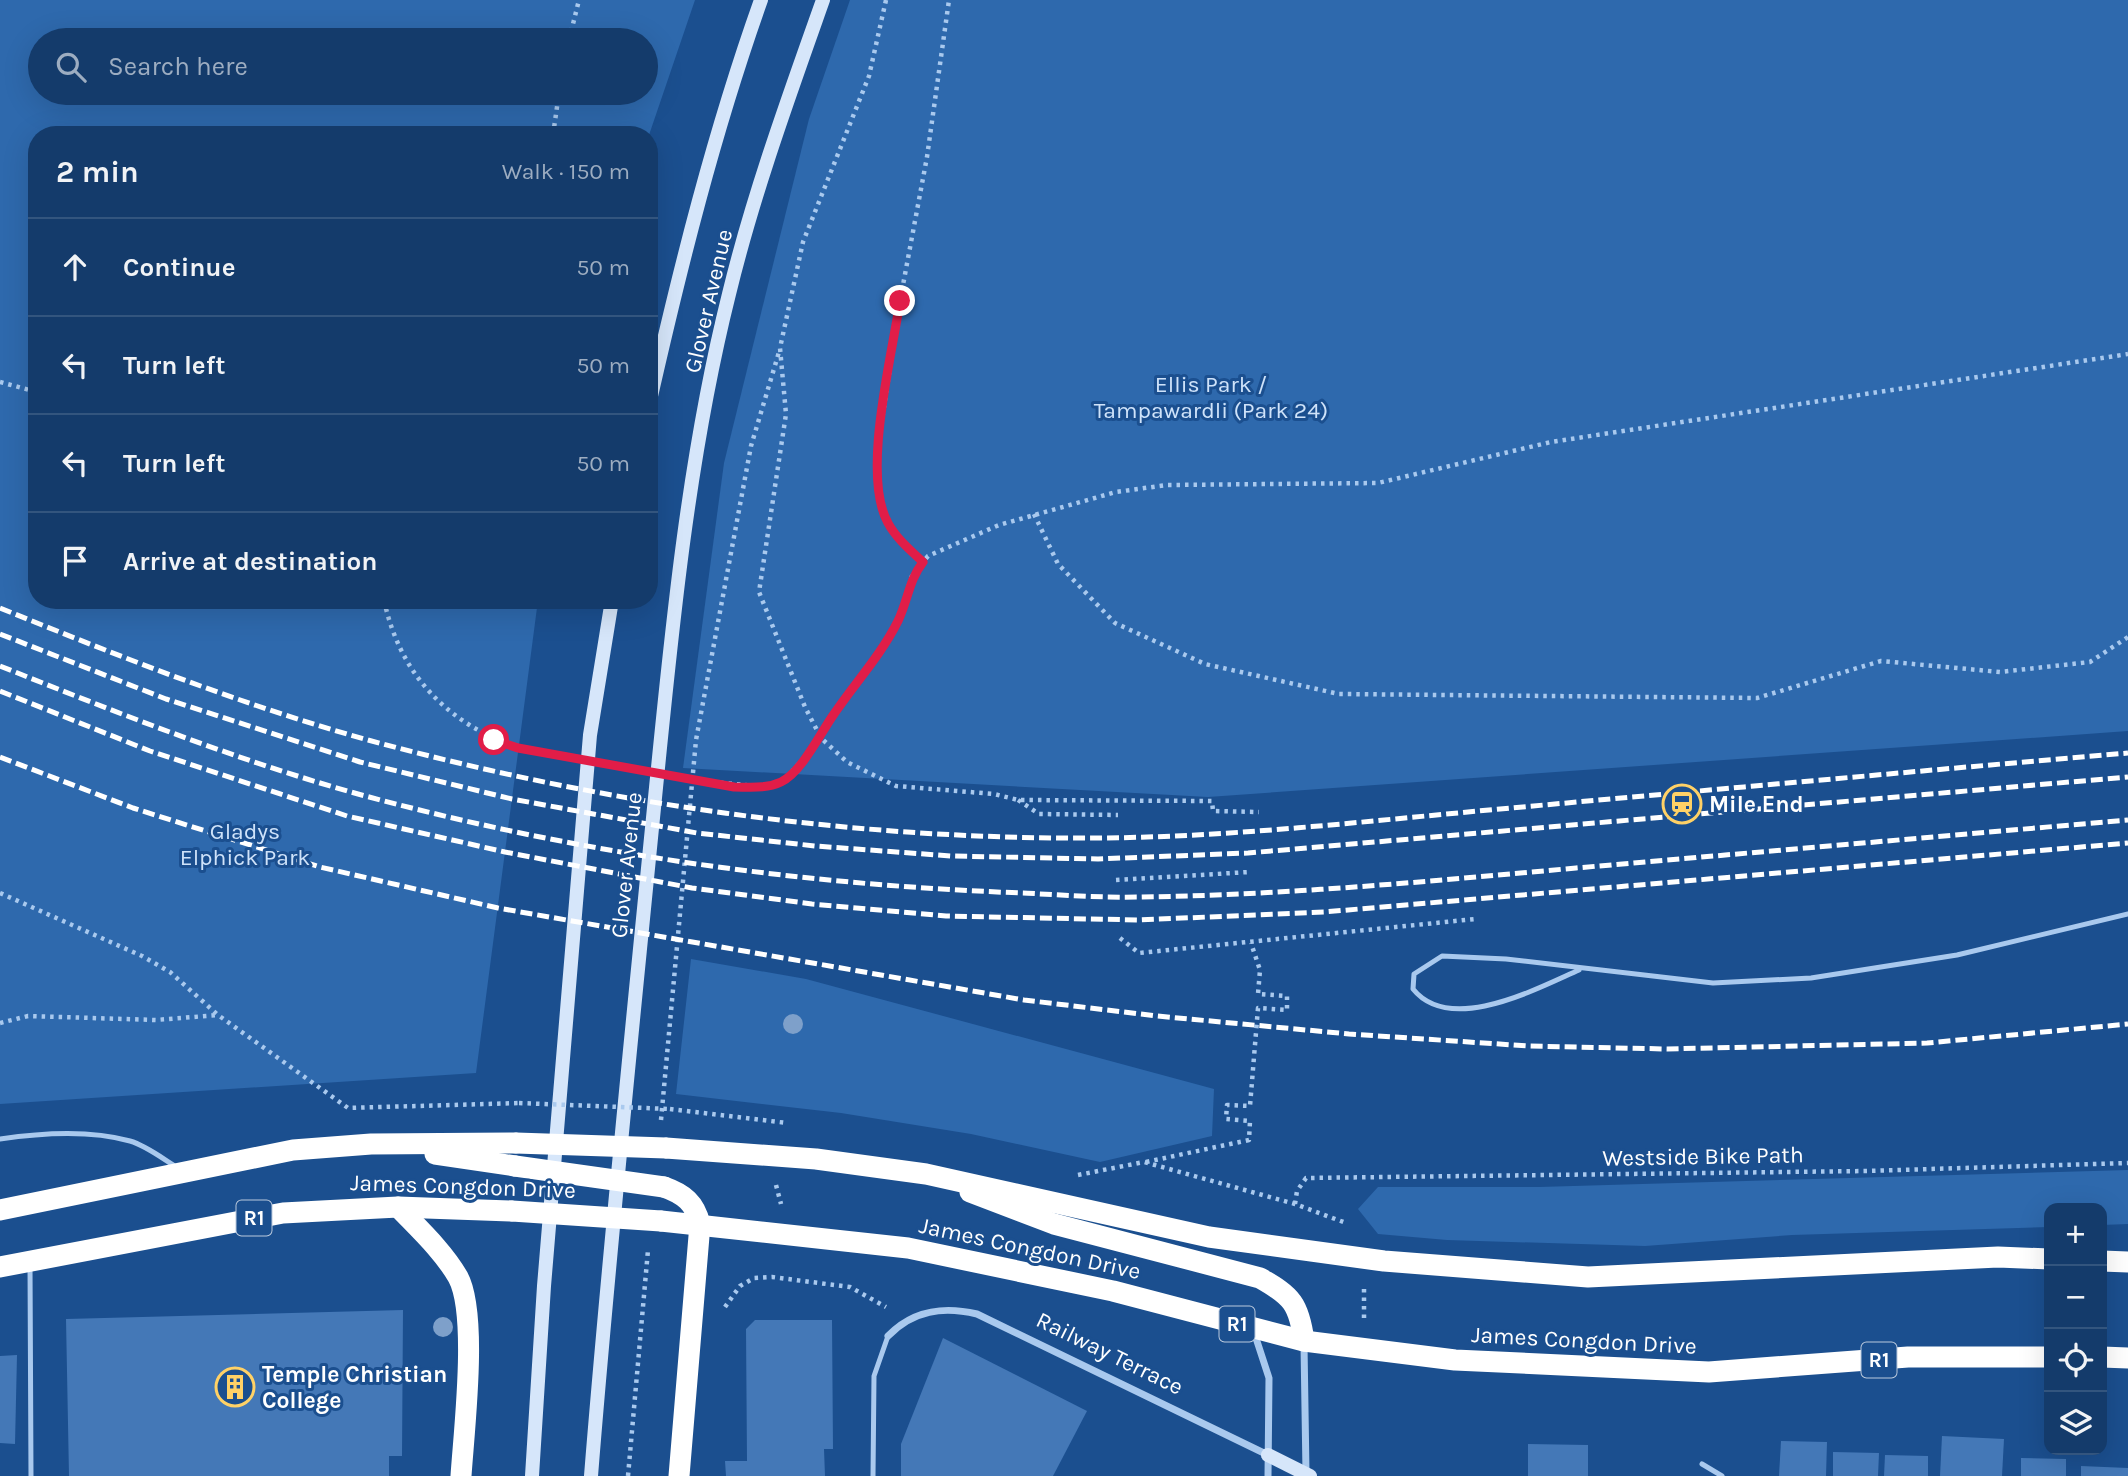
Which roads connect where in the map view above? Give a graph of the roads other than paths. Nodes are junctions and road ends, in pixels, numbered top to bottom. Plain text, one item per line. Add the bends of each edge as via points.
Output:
1 (761, 0) edge
2 (823, 0) edge
3 (658, 365) edge
4 (611, 609) edge
5 (2128, 914) edge
6 (1579, 970) junction
7 (0, 1139) edge
8 (371, 1144) junction
9 (184, 1171) junction
10 (926, 1174) junction
11 (398, 1207) junction
12 (0, 1210) edge
13 (700, 1224) junction
14 (2044, 1259) edge
15 (2107, 1261) edge
16 (30, 1262) junction
17 (2128, 1262) edge
18 (0, 1267) edge
19 (1252, 1328) junction
20 (888, 1336) joint
21 (1304, 1341) junction
22 (2107, 1356) edge
23 (2044, 1357) edge
24 (2128, 1358) edge
25 (1268, 1455) junction
26 (1702, 1464) dead end
27 (1307, 1475) edge
28 (31, 1476) edge
29 (461, 1476) edge
30 (532, 1476) edge
31 (591, 1476) edge
32 (679, 1476) edge
33 (873, 1476) edge
34 (1268, 1476) edge
35 (1722, 1476) edge

1 - 3 main road, Glover Avenue via 734,77
2 - 31 main road, Glover Avenue via 729,294 691,488 662,733
4 - 30 main road, Glover Avenue via 590,734
5 - 6 lane via 1957,956 1811,978 1713,984
6 - 6 lane via 1506,959 1441,956 1414,974 1413,989 1421,999 1444,1008 1481,1008
7 - 9 lane via 110,1137 133,1142
8 - 9 highway, James Congdon Drive via 293,1150
8 - 10 highway, James Congdon Drive, bridge via 663,1139
8 - 13 highway, bridge via 664,1187 691,1202
9 - 12 highway, James Congdon Drive
10 - 14 highway, James Congdon Drive via 1209,1237 1384,1261 1588,1277 1984,1257
10 - 21 highway via 1054,1224 1260,1278 1286,1292 1297,1307
11 - 13 highway, James Congdon Drive / R1, bridge
11 - 16 highway, James Congdon Drive / R1 via 283,1213
11 - 29 highway via 446,1259 464,1292 468,1329
13 - 19 highway, James Congdon Drive / R1 via 908,1248 1114,1292
13 - 32 highway
15 - 17 highway
16 - 18 highway, James Congdon Drive / R1
16 - 28 lane
19 - 21 highway, James Congdon Drive / R1
19 - 25 street via 1269,1378
20 - 25 street, Railway Terrace via 908,1319 942,1309 992,1320
20 - 33 lane via 874,1376
21 - 23 highway, James Congdon Drive / R1 via 1455,1360 1709,1372 1908,1357
21 - 27 street
22 - 24 highway
25 - 27 main road, Railway Terrace
25 - 34 street
26 - 35 lane

